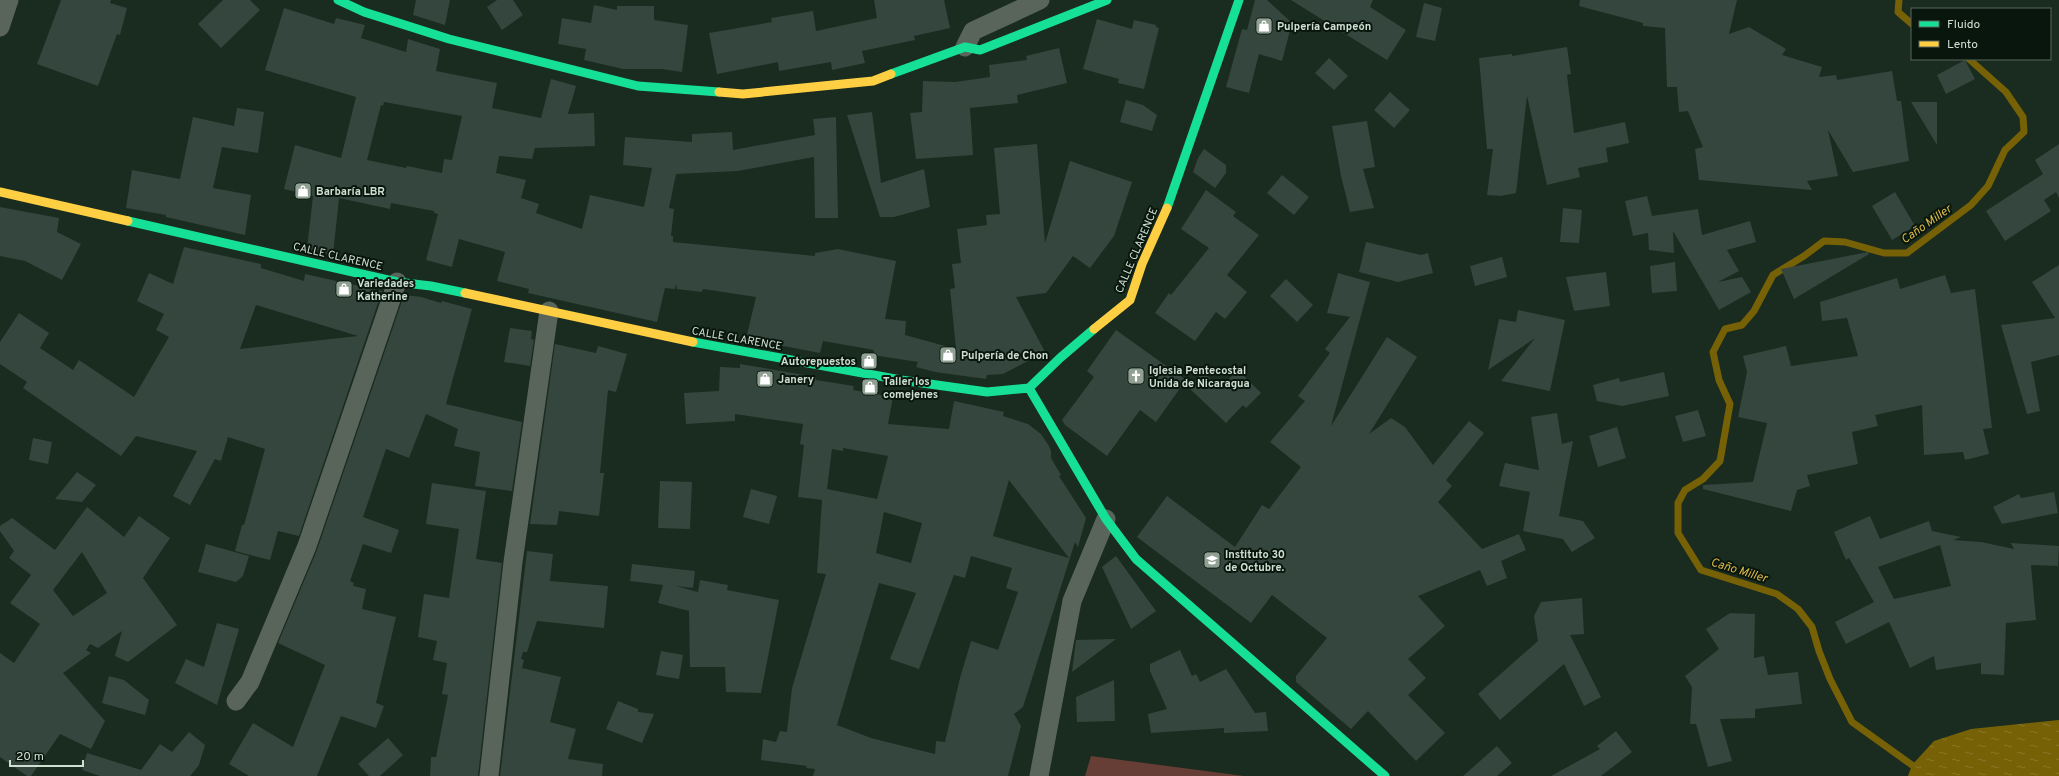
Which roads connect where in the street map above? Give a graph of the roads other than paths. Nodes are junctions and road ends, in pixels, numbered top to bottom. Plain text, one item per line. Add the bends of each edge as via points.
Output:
1 (9, 0) edge
2 (338, 0) edge
3 (1040, 0) edge
4 (1107, 0) edge
5 (1239, 0) edge
6 (0, 27) edge
7 (964, 47) junction
8 (0, 192) edge
9 (397, 282) junction
10 (549, 311) junction
11 (1029, 388) junction
12 (1106, 518) junction
13 (236, 701) dead end
14 (489, 776) edge
15 (1039, 776) edge
16 (1385, 776) edge

1 - 6 street
2 - 7 street via 364,12 449,39 644,87 743,94 873,81
3 - 7 street via 973,31
4 - 7 street via 980,50
5 - 11 street, CALLE CLARENCE via 1162,222 1142,264 1130,300 1060,358
8 - 9 street, CALLE CLARENCE
9 - 10 street, CALLE CLARENCE via 431,286
9 - 13 street via 307,546 250,682
10 - 11 street, CALLE CLARENCE via 674,339 914,382 987,392
10 - 14 street via 513,562
11 - 12 street
12 - 15 street via 1072,601
12 - 16 street via 1136,560

